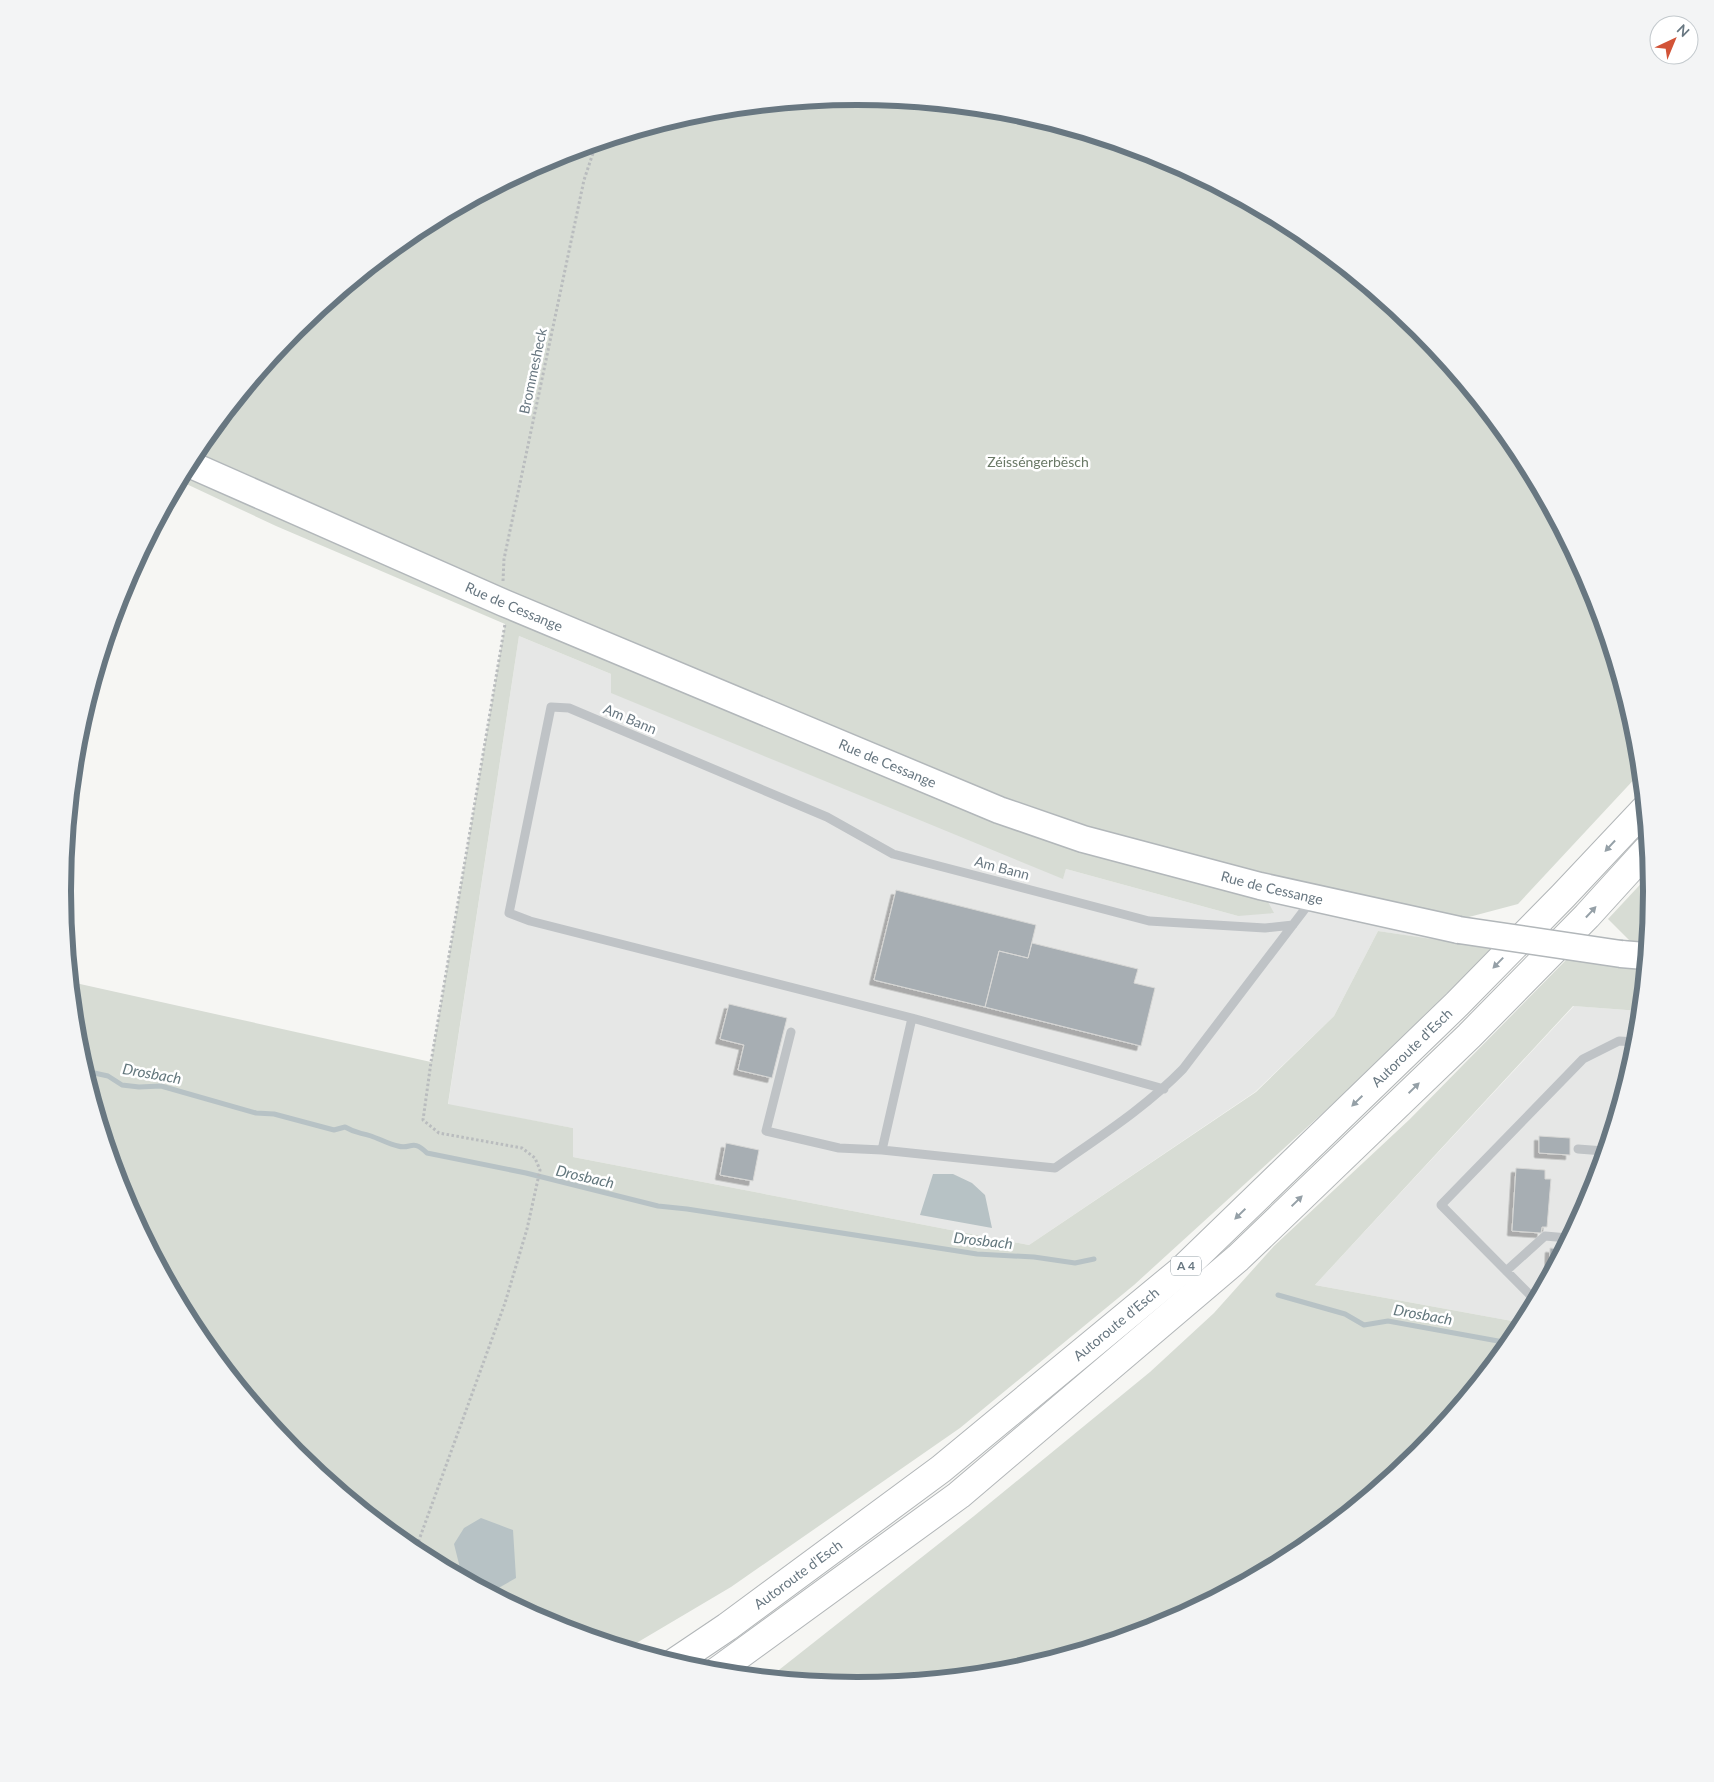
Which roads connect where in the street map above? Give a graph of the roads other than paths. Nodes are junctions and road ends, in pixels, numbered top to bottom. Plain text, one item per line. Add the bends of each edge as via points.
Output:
1 (196, 467) edge
2 (1639, 816) edge
3 (1642, 857) edge
4 (1313, 899) junction
5 (1293, 925) junction
6 (1633, 955) edge
7 (912, 1018) junction
8 (792, 1032) dead end
9 (1628, 1042) edge
10 (1164, 1089) junction
11 (1578, 1149) dead end
12 (882, 1150) junction
13 (1599, 1151) edge
14 (1563, 1238) edge
15 (1506, 1270) junction
16 (1204, 1288) junction
17 (1530, 1295) edge
18 (726, 1627) junction
19 (673, 1655) edge
20 (683, 1657) edge
21 (725, 1665) edge
22 (750, 1669) edge

1 - 4 main road, Rue de Cessange via 505,611 999,810 1083,840
2 -> 18 highway, Autoroute d'Esch / A 4 via 1457,1004 1183,1268 942,1469
16 -> 3 highway, Autoroute d'Esch / A 4 via 1469,1036
4 - 5 lane
4 - 6 main road, Rue de Cessange, bridge via 1459,930
5 - 7 lane, Am Bann via 1265,928 1149,921 893,854 827,817 569,708 551,707 509,913
5 - 10 lane via 1183,1069
7 - 10 lane, Am Bann
7 - 12 lane
8 - 12 lane via 766,1131 839,1148
9 - 15 lane via 1619,1041 1583,1059 1441,1205
10 - 12 lane via 1055,1168
11 - 13 lane
14 - 15 lane via 1545,1236
15 - 17 lane
16 - 21 highway, Autoroute d'Esch / A 4 via 960,1495
16 - 22 highway, A 4 via 1139,1365 964,1507
18 - 19 highway
18 - 20 highway, Autoroute d'Esch / A 4

